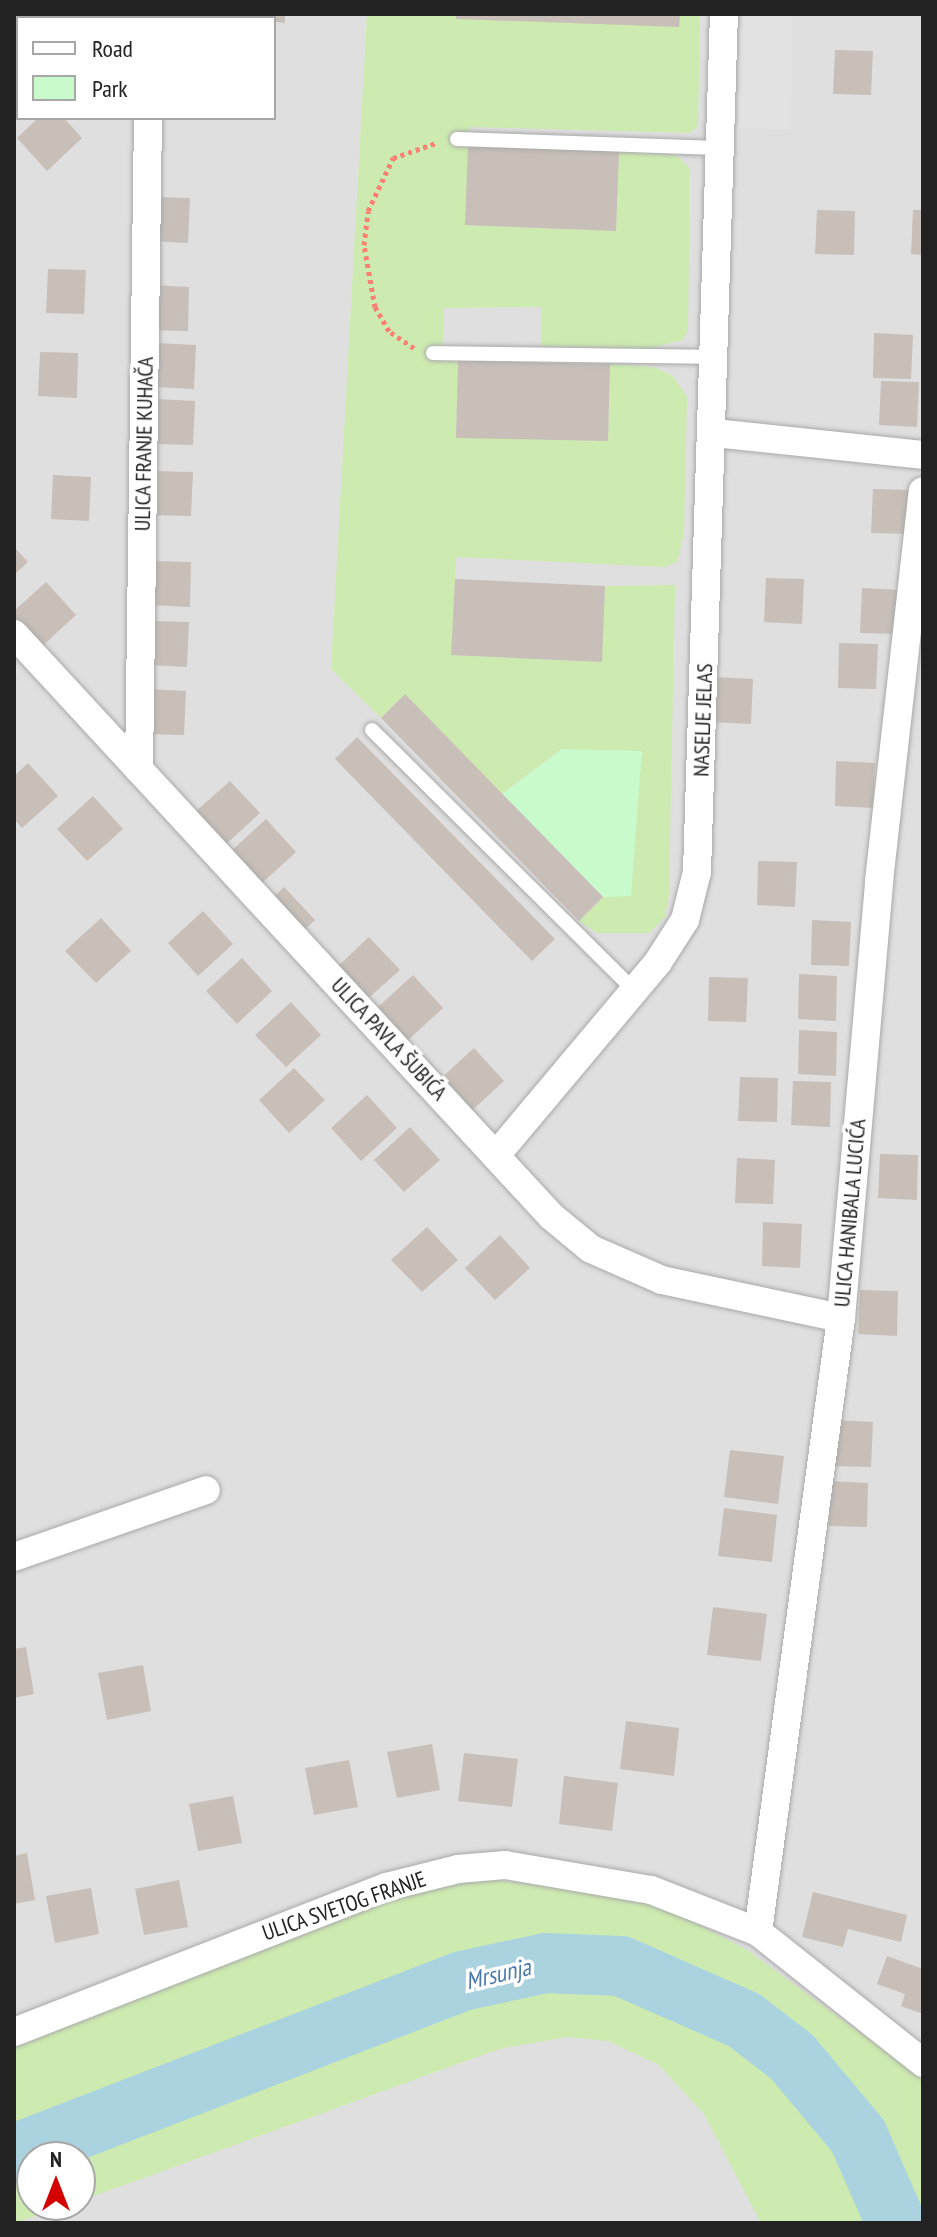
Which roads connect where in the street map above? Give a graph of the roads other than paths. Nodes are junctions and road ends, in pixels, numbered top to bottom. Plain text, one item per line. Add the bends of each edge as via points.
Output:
1 (724, 14) edge
2 (148, 120) edge
3 (457, 139) road end
4 (718, 148) junction
5 (433, 353) road end
6 (716, 357) junction
7 (714, 433) junction
8 (923, 455) edge
9 (923, 491) edge
10 (14, 634) edge
11 (372, 730) dead end
12 (139, 769) junction
13 (634, 990) junction
14 (497, 1154) junction
15 (841, 1318) junction
16 (206, 1490) dead end
17 (14, 1557) edge
18 (758, 1932) junction
19 (14, 2032) edge
20 (923, 2063) edge

1 - 4 street, NASELJE JELAS
2 - 12 street, ULICA FRANJE KUHAČA
3 - 4 lane
4 - 6 street, NASELJE JELAS
5 - 6 lane
6 - 7 street, NASELJE JELAS
7 - 8 street
7 - 13 street, NASELJE JELAS via 697,872 685,920
9 - 15 street, ULICA HANIBALA LUCIĆA via 879,881
10 - 12 street, ULICA PAVLA ŠUBIĆA
11 - 13 lane
12 - 14 street, ULICA PAVLA ŠUBIĆA
13 - 14 street, NASELJE JELAS
14 - 15 street, ULICA PAVLA ŠUBIĆA via 551,1216 591,1249 662,1280
15 - 18 street, ULICA HANIBALA LUCIĆA
16 - 17 street
18 - 19 street, ULICA SVETOG FRANJE via 651,1890 556,1870 505,1865 458,1869 373,1892
18 - 20 street, ULICA SVETOG FRANJE

